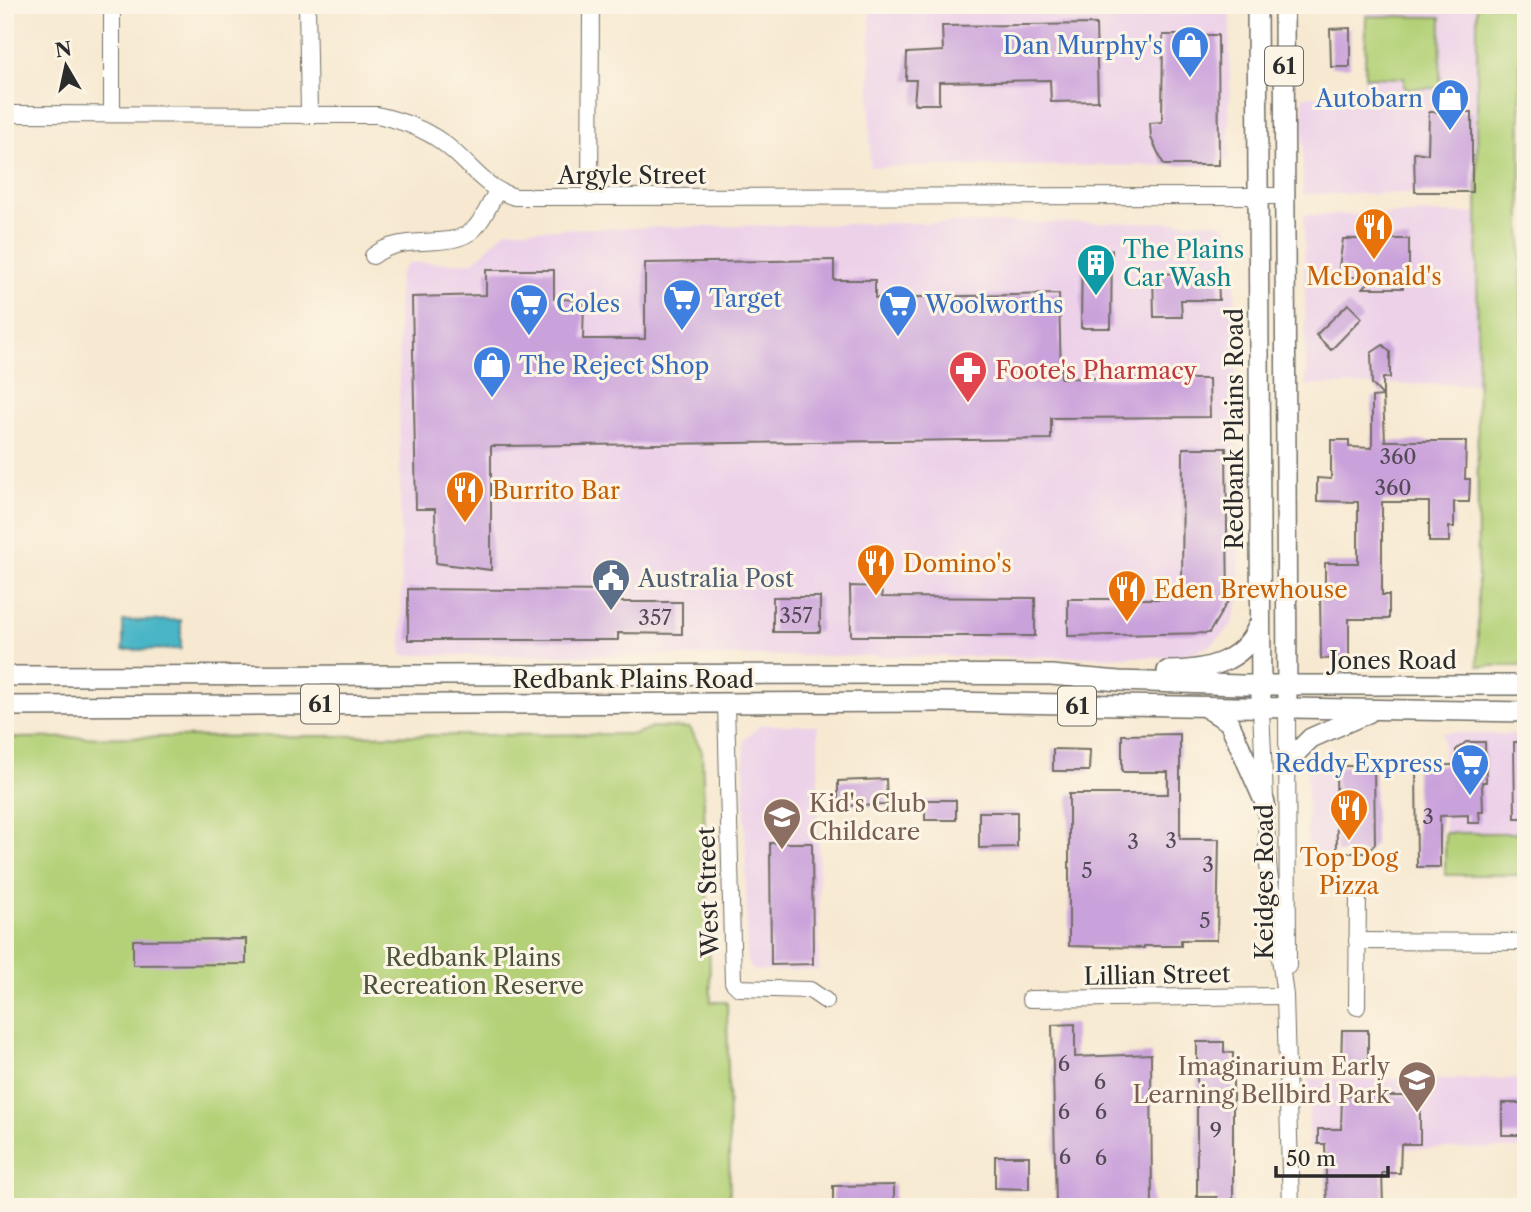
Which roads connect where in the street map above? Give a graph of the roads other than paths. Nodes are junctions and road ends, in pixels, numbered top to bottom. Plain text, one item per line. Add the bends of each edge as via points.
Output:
1 (112, 5) edge
2 (307, 5) edge
3 (591, 5) edge
4 (1257, 5) edge
5 (1284, 5) edge
6 (112, 113) junction
7 (309, 113) junction
8 (5, 114) edge
9 (497, 191) junction
10 (1256, 196) junction
11 (1284, 196) junction
12 (590, 198) junction
13 (373, 256) dead end
14 (1287, 327) junction
15 (1259, 440) junction
16 (1260, 622) junction
17 (5, 676) edge
18 (1079, 679) junction
19 (1261, 685) junction
20 (1286, 685) junction
21 (1526, 685) edge
22 (726, 703) junction
23 (5, 706) edge
24 (1208, 709) junction
25 (1261, 709) junction
26 (1287, 709) junction
27 (1376, 709) junction
28 (1526, 712) edge
29 (1288, 761) junction
30 (1265, 803) junction
31 (1358, 890) dead end
32 (1357, 941) junction
33 (1526, 942) edge
34 (1285, 996) junction
35 (1030, 999) dead end
36 (826, 1001) dead end
37 (1357, 1007) dead end
38 (1291, 1207) edge

1 - 6 street
2 - 7 street
3 - 12 street
4 - 10 main road, Redbank Plains Road / 61
5 - 11 main road, 61
6 - 7 street, Argyle Street
6 - 8 street, Argyle Street
7 - 9 street, Argyle Street via 377,115 419,129 442,141
9 - 12 street, Argyle Street via 515,197
9 - 13 street via 473,229 457,239 409,241
10 - 11 street, Argyle Street
10 - 12 street, Argyle Street
10 - 15 main road, Redbank Plains Road / 61
11 - 14 main road, 61
14 - 15 main road via 1275,344 1275,422
14 - 20 main road, 61
15 - 16 main road, Redbank Plains Road / 61
16 - 18 main road, 61 via 1250,645 1219,663 1190,671 1119,670
16 - 19 main road, Redbank Plains Road / 61
17 - 18 main road, Redbank Plains Road / 61 via 919,674
18 - 19 main road, Redbank Plains Road / 61
19 - 20 main road, Jones Road
19 - 25 main road, Redbank Plains Road / 61
20 - 21 main road, Jones Road
20 - 26 main road, Keidges Road / 61
22 - 23 main road, Redbank Plains Road / 61
22 - 24 main road, Redbank Plains Road / 61 via 945,702
22 - 36 street, West Street via 733,982 739,988 810,990
24 - 25 main road, Redbank Plains Road / 61
24 - 30 main road via 1229,722
25 - 26 main road, Redbank Plains Road / 61
25 - 30 street, Keidges Road
26 - 27 main road, Jones Road
26 - 29 street, Keidges Road
27 - 28 main road, Jones Road
27 - 29 main road via 1311,738
29 - 34 street, Keidges Road
30 - 34 street, Keidges Road
31 - 32 street
32 - 33 street
32 - 37 street
34 - 35 street, Lillian Street
34 - 38 street, Keidges Road

